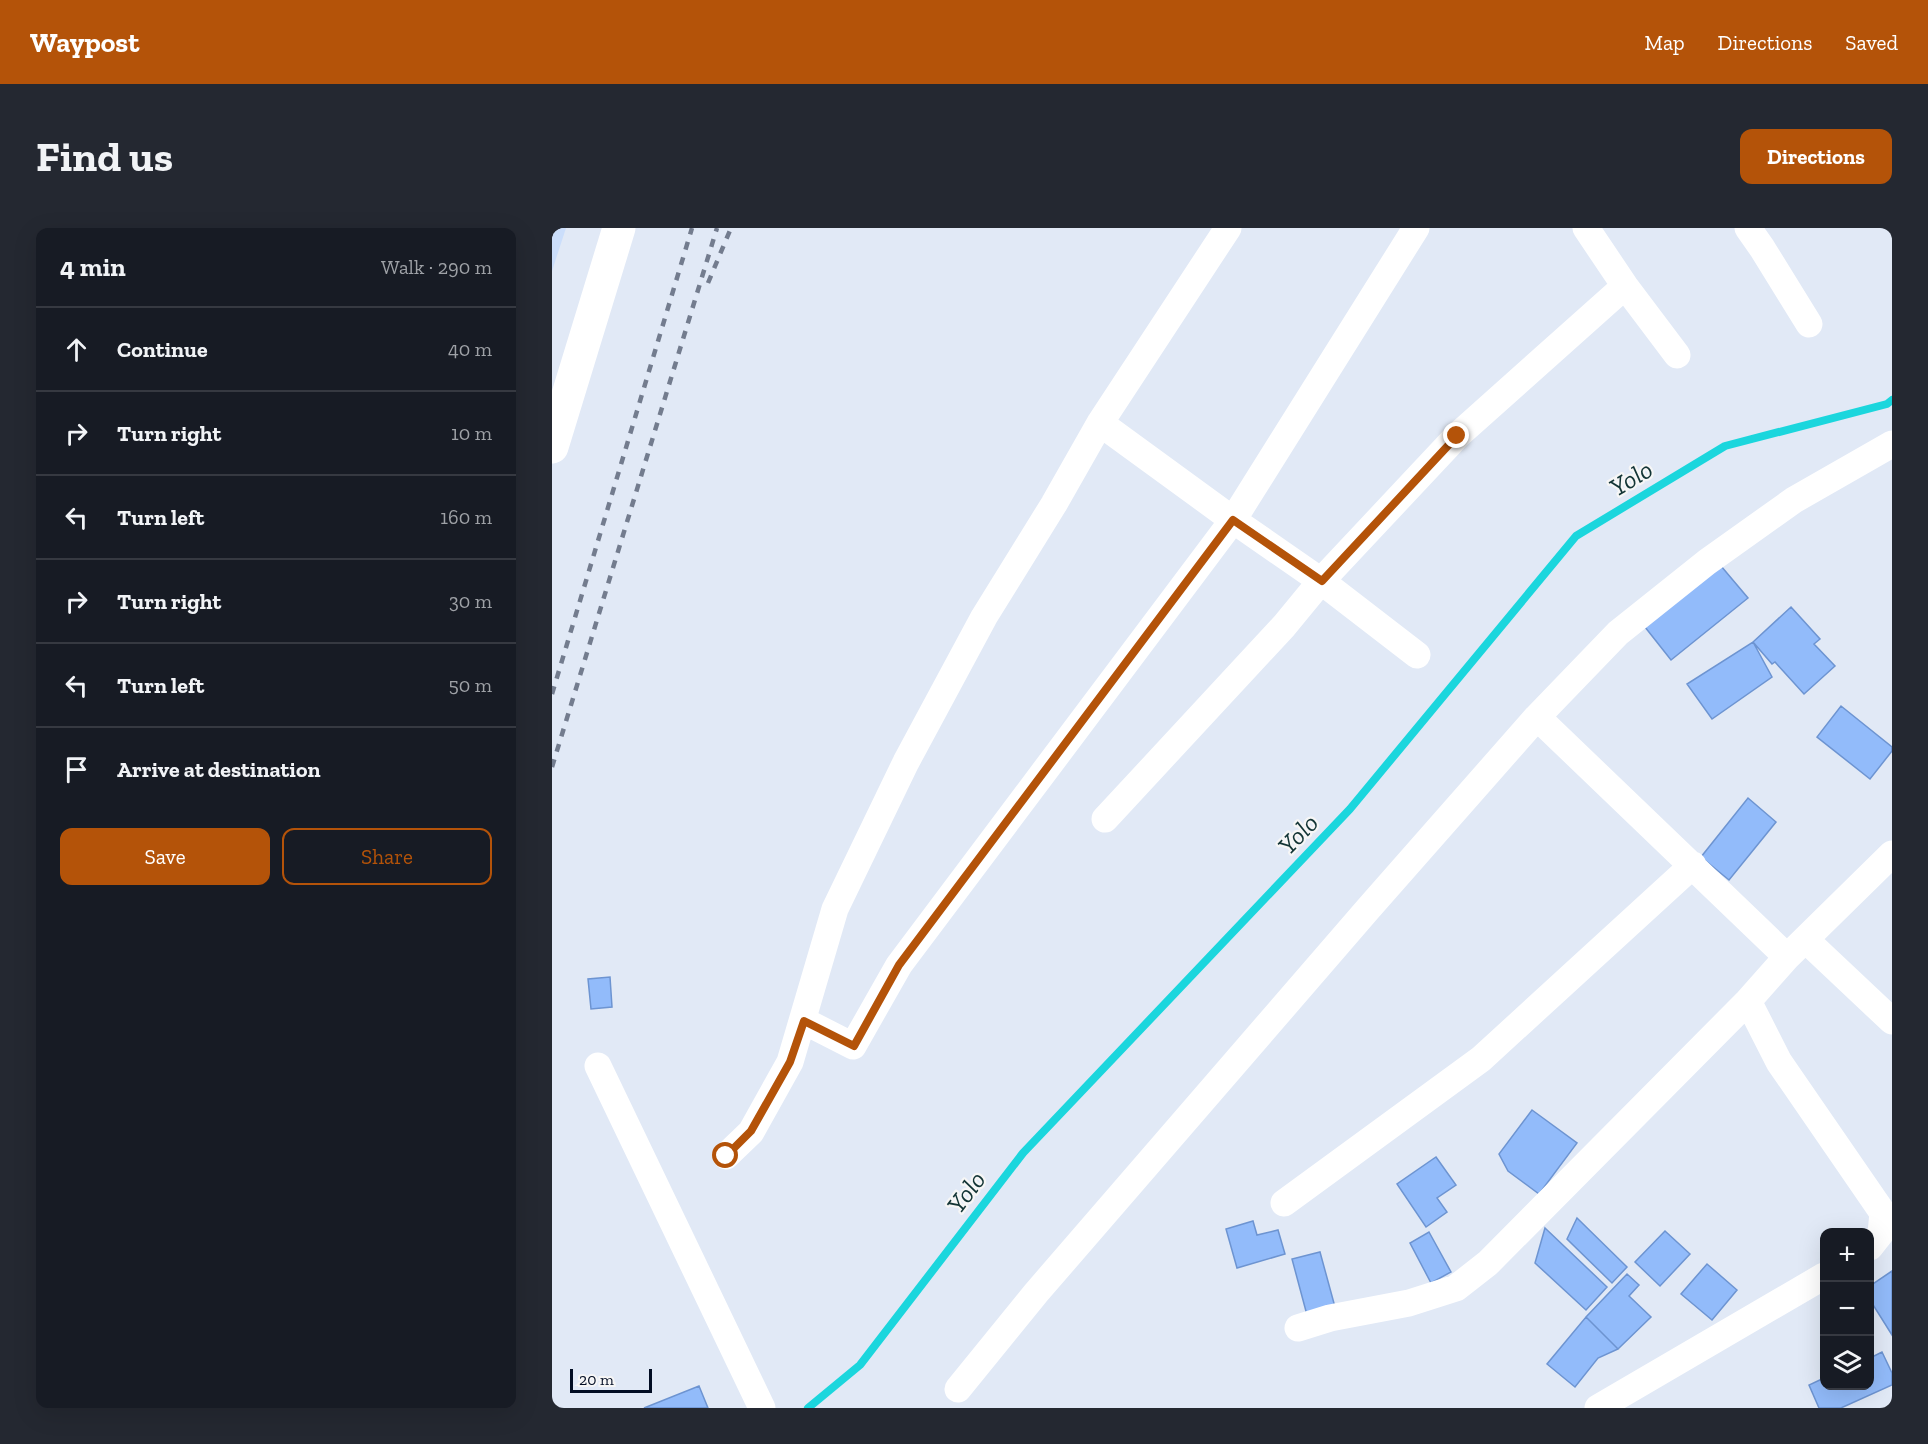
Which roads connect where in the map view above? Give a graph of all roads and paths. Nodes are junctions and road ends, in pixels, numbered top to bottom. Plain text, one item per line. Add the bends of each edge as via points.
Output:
1 (619, 228) edge
2 (1228, 228) edge
3 (1416, 228) edge
4 (1586, 228) edge
5 (1748, 228) edge
6 (1625, 286) junction
7 (1809, 324) dead end
8 (1677, 356) dead end
9 (1100, 423) junction
10 (1892, 444) edge
11 (552, 447) edge
12 (1233, 520) junction
13 (1322, 581) junction
14 (1417, 655) dead end
15 (1537, 717) junction
16 (1105, 819) dead end
17 (1892, 854) edge
18 (1693, 865) junction
19 (1796, 949) junction
20 (1748, 1001) junction
21 (804, 1021) junction
22 (1892, 1021) edge
23 (598, 1066) dead end
24 (726, 1156) dead end
25 (1284, 1203) dead end
26 (1881, 1239) edge
27 (1820, 1278) edge
28 (1298, 1328) dead end
29 (958, 1389) dead end
30 (762, 1408) edge
31 (1598, 1408) edge

1 - 11 main road
2 - 9 street
3 - 12 street
4 - 6 street
5 - 7 street
6 - 8 street
6 - 13 street via 1457,436
9 - 12 street
9 - 21 street via 984,617 906,762 835,909
10 - 15 street via 1794,500 1707,562 1618,633
12 - 13 street
12 - 21 street via 899,965 854,1046
13 - 14 street
13 - 16 street
15 - 18 street
15 - 29 street via 1036,1293
17 - 19 street
18 - 19 street
18 - 25 street via 1481,1059
19 - 20 street
19 - 22 street
20 - 26 street via 1779,1062 1883,1213
20 - 28 street via 1488,1263 1456,1288 1409,1303
21 - 24 street via 790,1062 751,1131
23 - 30 street
27 - 31 street

